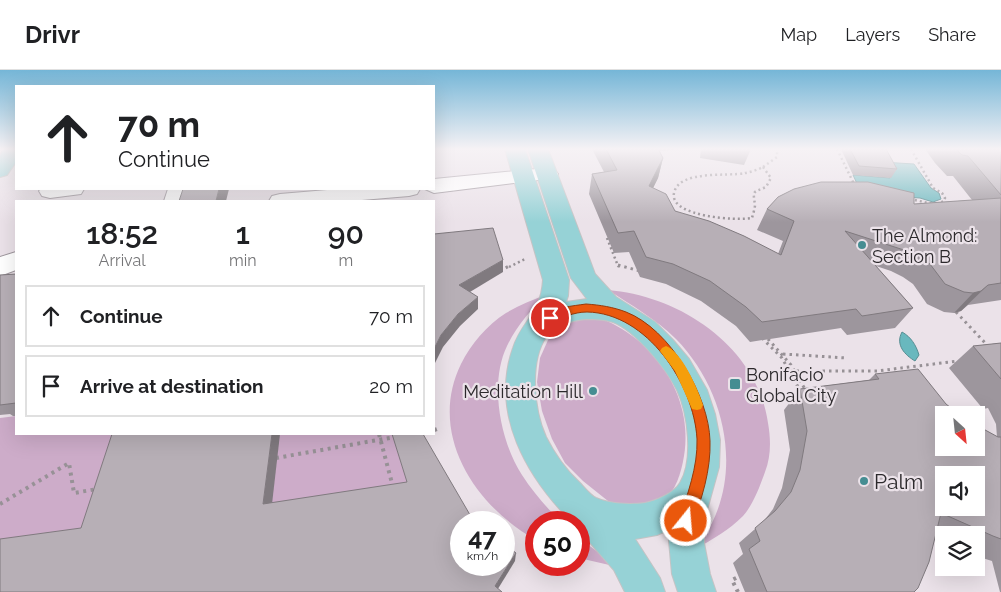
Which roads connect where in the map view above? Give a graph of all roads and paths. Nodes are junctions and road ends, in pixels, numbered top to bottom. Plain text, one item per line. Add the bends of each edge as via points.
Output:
1 (709, 173) edge
2 (722, 173) edge
3 (746, 173) edge
4 (768, 173) edge
5 (848, 173) edge
6 (925, 173) edge
7 (535, 175) junction
8 (435, 186) edge
9 (855, 188) edge
10 (68, 190) edge
11 (398, 190) edge
12 (49, 194) edge
13 (902, 199) edge
14 (291, 200) edge
15 (607, 238) dead end
16 (15, 260) edge
17 (526, 261) dead end
18 (0, 267) edge
19 (646, 273) edge
20 (491, 275) edge
21 (956, 312) edge
22 (624, 316) junction
23 (536, 329) junction
24 (756, 332) edge
25 (768, 339) edge
26 (994, 353) edge
27 (785, 355) junction
28 (848, 358) dead end
29 (963, 360) dead end
30 (790, 371) junction
31 (808, 396) edge
32 (805, 402) edge
33 (379, 435) edge
34 (403, 435) edge
35 (379, 440) junction
36 (273, 458) edge
37 (101, 488) edge
38 (694, 494) junction
39 (396, 495) edge
40 (0, 504) edge
41 (584, 511) edge
42 (590, 514) edge
43 (590, 517) edge
44 (746, 571) dead end
45 (646, 592) edge
46 (696, 592) edge
47 (738, 592) edge

1 - 4 path via 698,175 678,187 674,194 676,201 690,212 736,221 752,218 752,194 769,185 771,178
2 - 3 path
5 - 9 path
6 - 13 path via 933,188 945,198 934,204
7 - 8 lane
7 - 22 main road via 584,278 607,304
7 - 23 main road via 556,280 555,296
10 - 12 lane
11 - 14 lane
15 - 19 path via 618,266
16 - 18 lane
17 - 20 path
21 - 26 path, bridge
22 - 23 main road via 596,309 567,311
22 - 38 main road via 663,348 692,390 704,440 702,467
23 - 41 main road via 522,368 523,414 531,440 544,464
24 - 30 path via 782,358
25 - 27 path, bridge
27 - 28 path
27 - 31 path, bridge
29 - 30 path via 877,371
30 - 32 path
33 - 35 path
34 - 35 path
35 - 36 path
35 - 39 path
37 - 40 path via 74,493 69,463
38 - 42 main road via 678,509 658,518 634,522 609,520
38 - 46 main road via 686,521 686,542
43 - 45 main road via 627,557
44 - 47 path via 732,580

